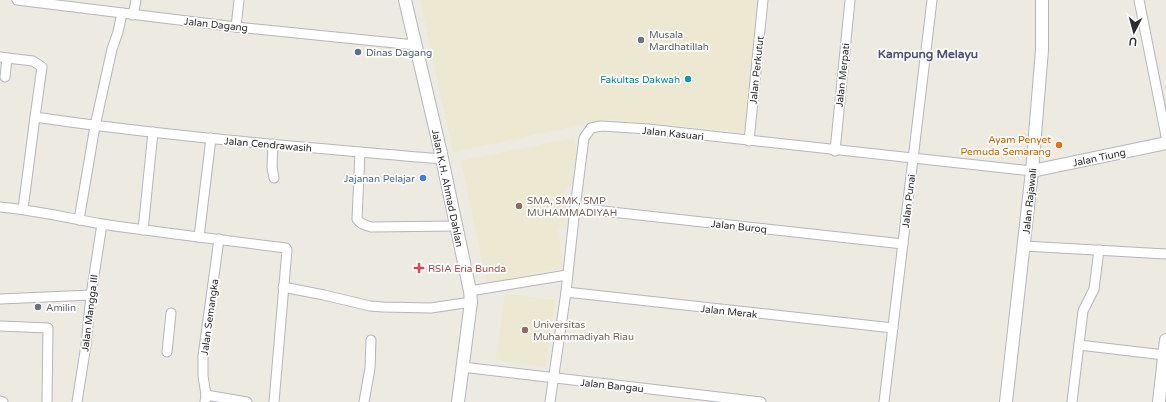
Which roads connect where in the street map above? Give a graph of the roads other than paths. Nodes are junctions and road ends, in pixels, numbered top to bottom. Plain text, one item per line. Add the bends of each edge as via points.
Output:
1 (17, 0) edge
2 (136, 0) edge
3 (239, 0) edge
4 (404, 0) edge
5 (763, 0) edge
6 (850, 0) edge
7 (932, 0) edge
8 (1042, 0) edge
9 (1139, 0) edge
10 (122, 13) junction
11 (133, 15) junction
12 (236, 27) junction
13 (415, 44) junction
14 (4, 58) edge
15 (5, 77) dead end
16 (35, 117) junction
17 (95, 126) junction
18 (153, 132) junction
19 (1166, 136) edge
20 (211, 138) junction
21 (749, 141) junction
22 (1166, 143) edge
23 (273, 144) junction
24 (835, 150) junction
25 (360, 152) junction
26 (913, 158) junction
27 (442, 159) junction
28 (1032, 171) junction
29 (274, 178) dead end
30 (0, 207) edge
31 (575, 208) junction
32 (23, 209) junction
33 (79, 220) junction
34 (102, 224) junction
35 (456, 226) junction
36 (143, 230) junction
37 (199, 237) junction
38 (219, 239) junction
39 (903, 244) junction
40 (1024, 246) junction
41 (1098, 250) junction
42 (1166, 254) edge
43 (567, 275) junction
44 (282, 287) junction
45 (566, 292) junction
46 (91, 295) junction
47 (471, 297) junction
48 (0, 299) edge
49 (171, 313) dead end
50 (0, 326) edge
51 (893, 328) junction
52 (371, 340) dead end
53 (1166, 340) edge
54 (1079, 346) junction
55 (167, 352) dead end
56 (1164, 355) junction
57 (462, 367) junction
58 (553, 379) junction
59 (205, 399) edge
60 (0, 401) edge
61 (3, 402) edge
62 (48, 402) edge
63 (77, 402) edge
64 (247, 402) edge
65 (274, 402) edge
66 (364, 402) edge
67 (458, 402) edge
68 (550, 402) edge
69 (761, 402) edge
70 (884, 402) edge
71 (1006, 402) edge
72 (1072, 402) edge
73 (1160, 402) edge

1 - 10 street, Jalan Dagang
2 - 11 street
3 - 12 street
4 - 13 main road, Jalan K.H. Ahmad Dahlan
5 - 21 street, Jalan Perkutut
6 - 24 street, Jalan Merpati
7 - 26 street, Jalan Punai
8 - 28 main road, Jalan Rajawali via 1042,50
9 - 19 street
10 - 11 street, Jalan Dagang
10 - 17 street
11 - 12 street, Jalan Dagang
12 - 13 street, Jalan Dagang
13 - 27 main road, Jalan K.H. Ahmad Dahlan
14 - 15 street
14 - 16 street via 33,61 42,67
16 - 17 street, Jalan Cendrawasih
16 - 32 street
17 - 18 street, Jalan Cendrawasih
17 - 33 street
18 - 20 street, Jalan Cendrawasih
18 - 36 street
20 - 23 street, Jalan Cendrawasih
20 - 37 street
21 - 24 street, Jalan Kasuari
21 - 31 street, Jalan Kasuari via 601,126 591,128 584,138
22 - 28 main road, Jalan Tiung
23 - 25 street, Jalan Cendrawasih
23 - 29 street
24 - 26 street, Jalan Kasuari
25 - 27 street, Jalan Cendrawasih
25 - 35 street via 357,219 359,222 371,226
26 - 28 street, Jalan Kasuari
26 - 39 street, Jalan Punai
27 - 35 main road, Jalan K.H. Ahmad Dahlan
28 - 40 main road, Jalan Rajawali
30 - 32 street
31 - 39 street, Jalan Buroq
31 - 43 street, Jalan Kasuari
32 - 33 street
33 - 34 street
34 - 36 street
34 - 46 street, Jalan Mangga III
35 - 47 main road, Jalan K.H. Ahmad Dahlan
36 - 37 street
37 - 38 street
38 - 44 street via 286,248
38 - 59 street, Jalan Semangka via 203,356
39 - 51 street, Jalan Punai
40 - 41 street
40 - 71 main road, Jalan Rajawali
41 - 42 street
41 - 54 street via 1095,285 1083,312
43 - 45 street, Jalan Kasuari
43 - 47 street
44 - 47 street via 383,307 431,308
44 - 65 street
45 - 51 street, Jalan Merak
45 - 58 street, Jalan Kasuari
46 - 48 street
46 - 63 street, Jalan Mangga III
47 - 57 main road, Jalan K.H. Ahmad Dahlan
49 - 55 street
50 - 62 street via 48,328
51 - 70 street, Jalan Punai
52 - 66 street via 370,368
53 - 56 main road
54 - 56 street
54 - 72 street
56 - 73 main road
57 - 58 street, Jalan Bangau
57 - 67 main road, Jalan K.H. Ahmad Dahlan
58 - 68 street, Jalan Kasuari
58 - 69 street, Jalan Bangau
59 - 64 street, Jalan Semangka
60 - 61 street

